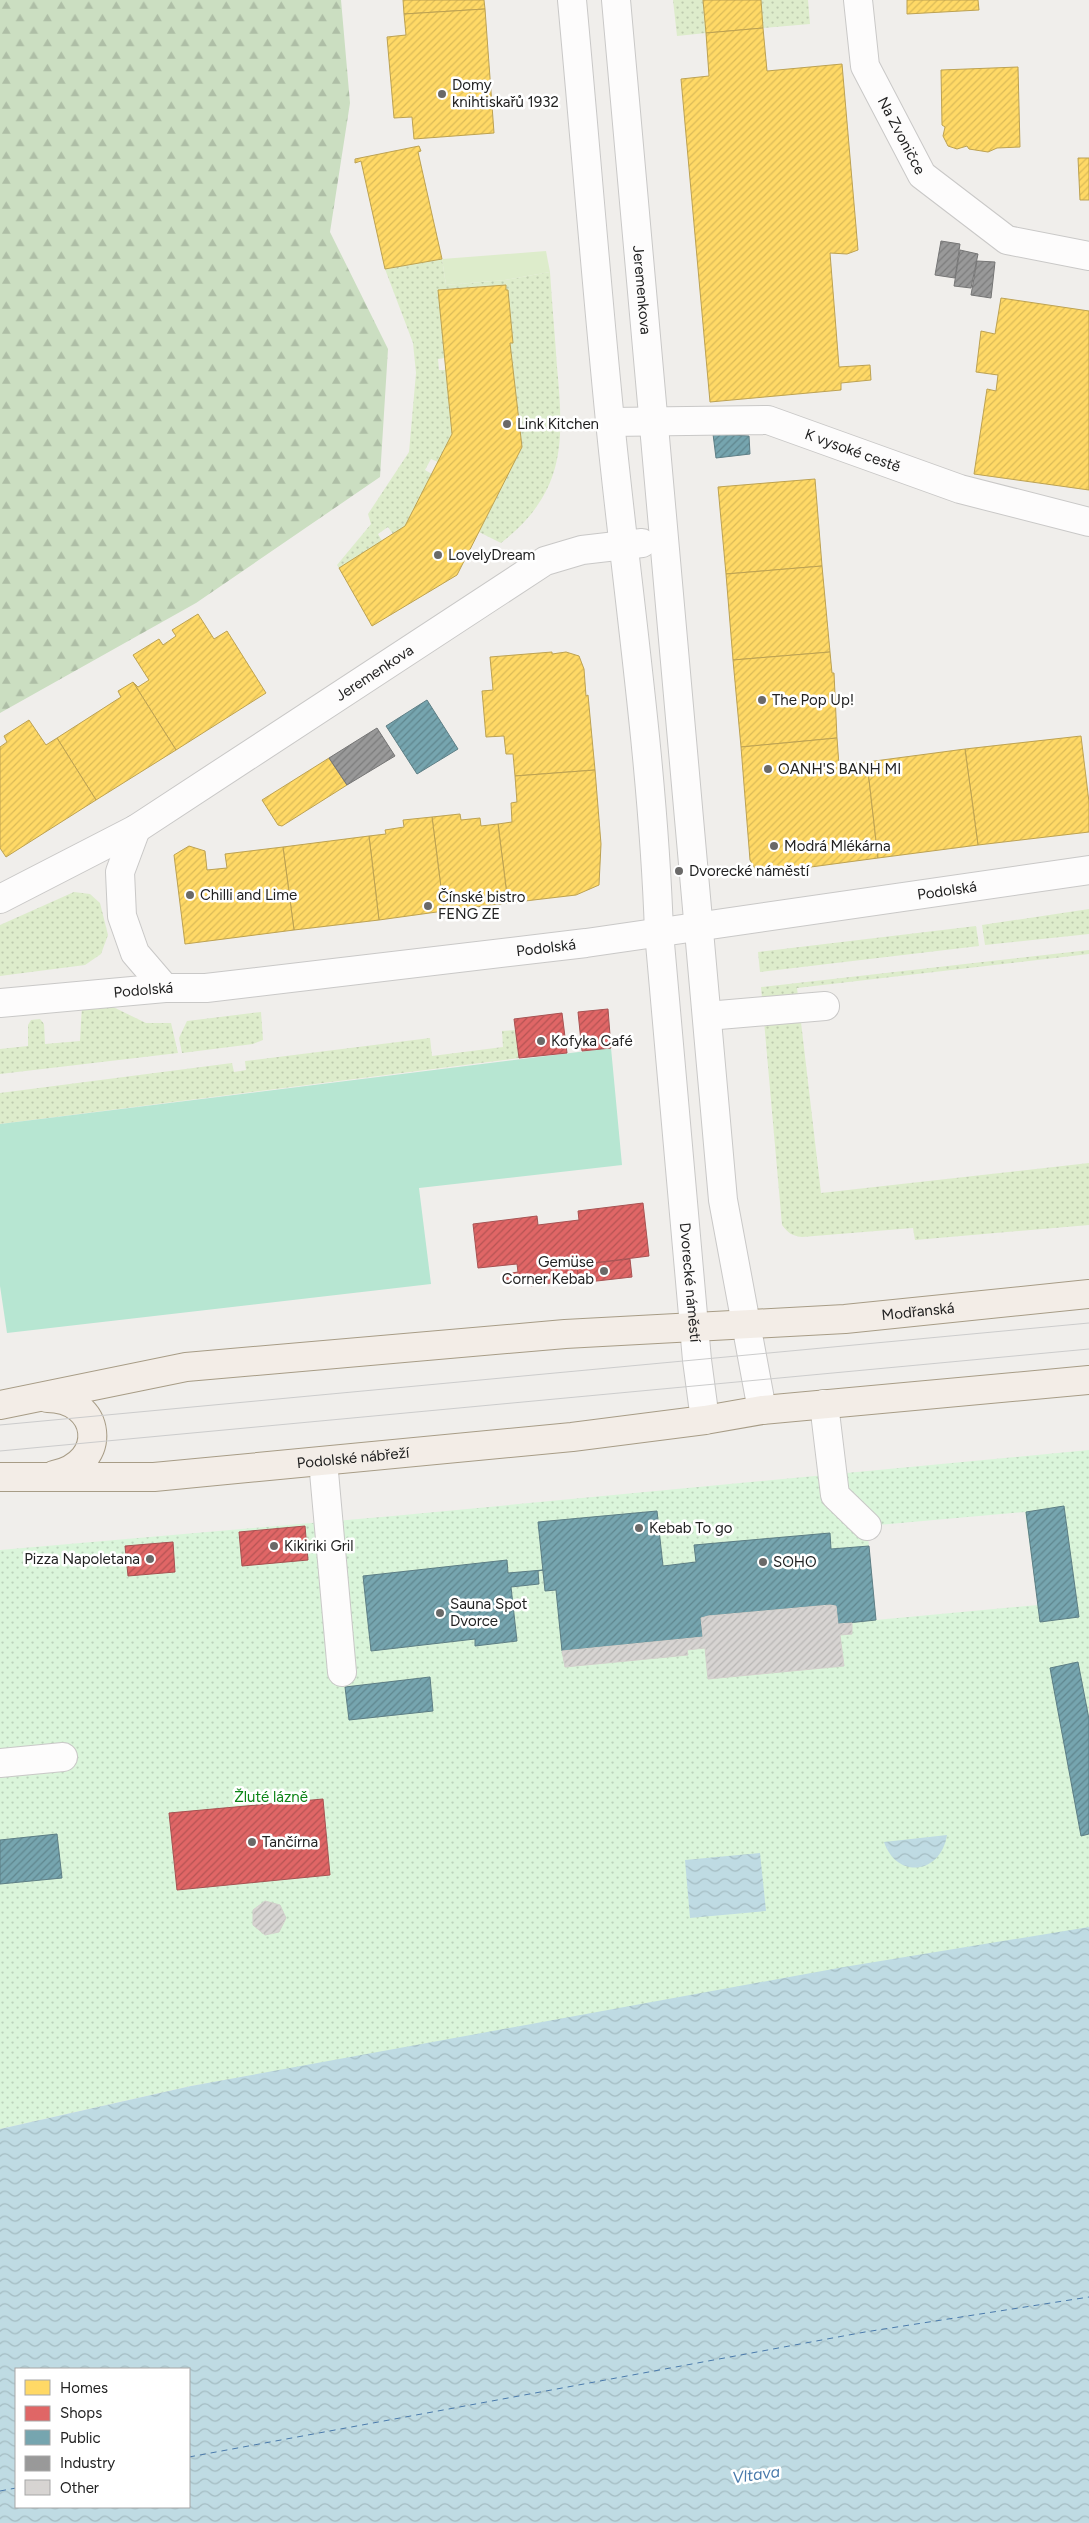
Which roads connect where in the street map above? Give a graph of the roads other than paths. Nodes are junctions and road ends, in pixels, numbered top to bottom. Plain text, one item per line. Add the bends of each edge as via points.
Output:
1 (572, 0) edge
2 (616, 0) edge
3 (858, 0) edge
4 (1089, 256) edge
5 (610, 422) junction
6 (652, 422) junction
7 (1089, 522) edge
8 (664, 540) junction
9 (624, 546) junction
10 (136, 829) junction
11 (1089, 870) edge
12 (0, 900) edge
13 (698, 927) junction
14 (658, 932) junction
15 (165, 988) junction
16 (0, 1003) edge
17 (825, 1006) dead end
18 (707, 1016) junction
19 (1089, 1294) edge
20 (745, 1325) junction
21 (695, 1327) junction
22 (1089, 1380) edge
23 (37, 1398) junction
24 (824, 1404) junction
25 (0, 1405) edge
26 (762, 1410) junction
27 (705, 1420) junction
28 (323, 1461) junction
29 (0, 1477) edge
30 (45, 1477) junction
31 (867, 1526) dead end
32 (342, 1672) dead end
33 (63, 1757) dead end
34 (0, 1763) edge

1 - 5 street
2 - 6 street, Jeremenkova
3 - 4 street, Na Zvoničce via 865,66 922,176 1007,240
5 - 6 street, K vysoké cestě
5 - 9 street
6 - 7 street, K vysoké cestě via 768,420 960,489
6 - 8 street, Jeremenkova
8 - 9 street, Jeremenkova
8 - 13 street
9 - 10 street, Jeremenkova via 582,550 545,561
9 - 14 street, Dvorecké náměstí via 657,868
10 - 12 street, Jeremenkova
10 - 15 street via 120,872 122,916 135,953
11 - 13 street, Podolská
13 - 14 street, Podolská
13 - 18 street
14 - 15 street, Podolská via 206,988
14 - 21 street, Dvorecké náměstí
15 - 16 street, Podolská
17 - 18 street
18 - 20 street via 723,1200
19 - 20 main road, Modřanská via 845,1319
20 - 21 main road, Modřanská
20 - 26 street
21 - 23 main road via 565,1334 186,1367
21 - 27 street, Dvorecké náměstí
22 - 24 main road
23 - 25 main road
23 - 30 main road via 63,1399 74,1404 87,1417 92,1433 87,1456 79,1465 68,1472
24 - 26 main road
24 - 31 street via 835,1495
26 - 27 main road, Podolské nábřeží
27 - 28 main road, Podolské nábřeží via 572,1438
28 - 30 main road, Podolské nábřeží via 154,1477
28 - 32 street
29 - 30 main road, Podolské nábřeží
33 - 34 street

